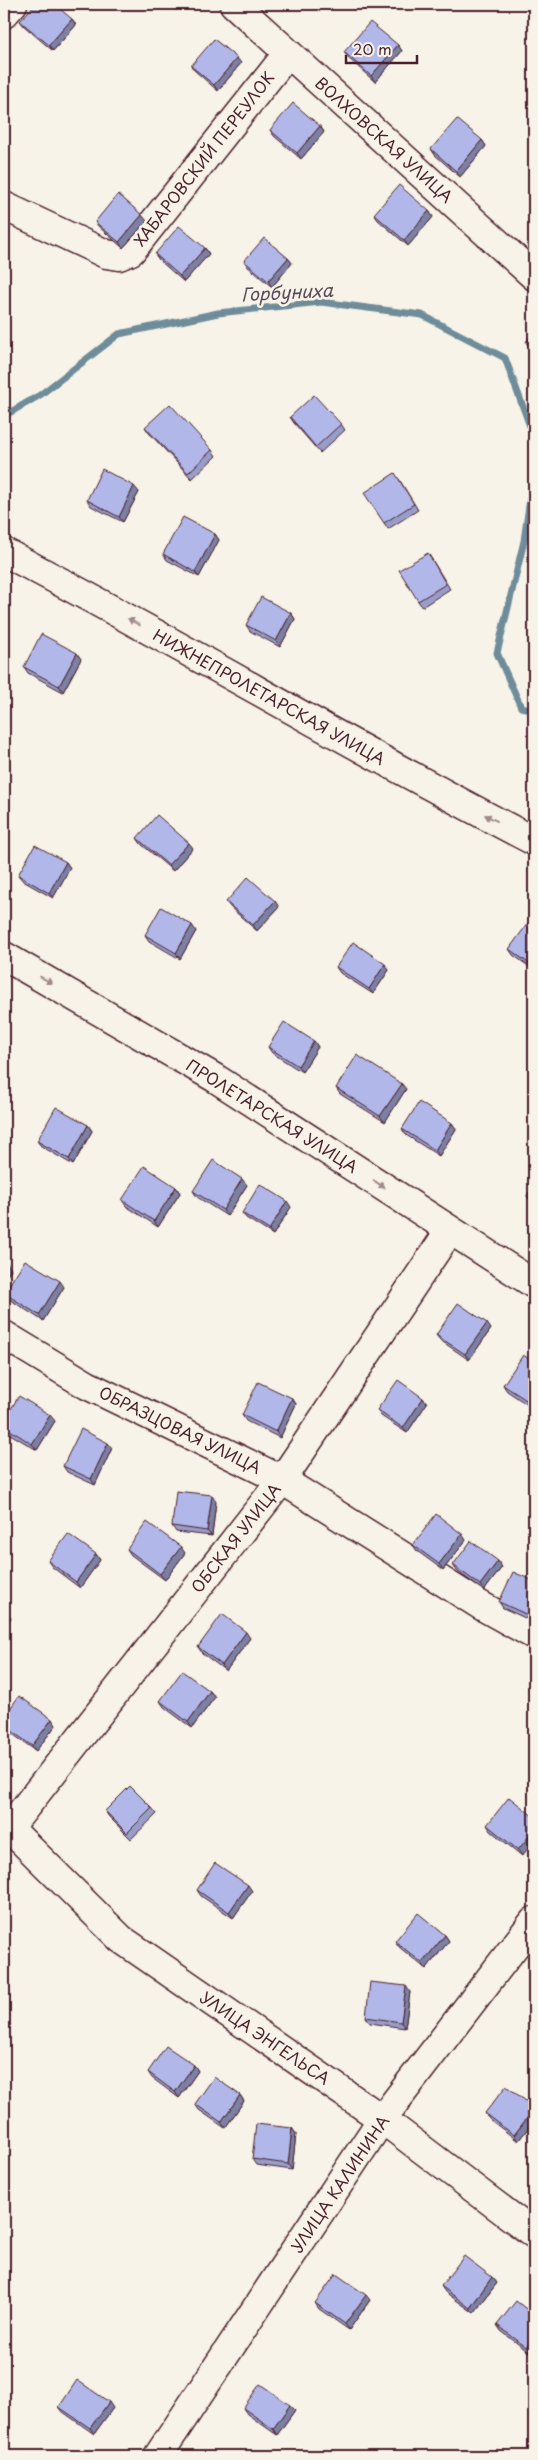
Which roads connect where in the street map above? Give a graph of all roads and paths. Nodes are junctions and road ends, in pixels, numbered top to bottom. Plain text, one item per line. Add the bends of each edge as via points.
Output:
1 (13, 4) edge
2 (234, 4) edge
3 (4, 14) edge
4 (288, 53) junction
5 (4, 206) edge
6 (534, 276) edge
7 (4, 552) edge
8 (534, 841) edge
9 (4, 956) edge
10 (450, 1230) junction
11 (534, 1284) edge
12 (4, 1335) edge
13 (282, 1480) junction
14 (534, 1635) edge
15 (6, 1829) edge
16 (534, 1921) edge
17 (382, 2119) junction
18 (534, 2234) edge
19 (158, 2456) edge

1 - 3 street
2 - 4 street, ВОЛХОВСКАЯ УЛИЦА
4 - 5 street, ХАБАРОВСКИЙ ПЕРЕУЛОК via 131,251 119,256 106,254
4 - 6 street, ВОЛХОВСКАЯ УЛИЦА
8 -> 7 street, НИЖНЕПРОЛЕТАРСКАЯ УЛИЦА via 420,782 91,597
9 -> 10 street, ПРОЛЕТАРСКАЯ УЛИЦА via 215,1078
10 - 11 street, ПРОЛЕТАРСКАЯ УЛИЦА
10 - 13 street, ОБСКАЯ УЛИЦА
12 - 13 street, ОБРАЗЦОВАЯ УЛИЦА via 87,1385
13 - 14 street, ОБРАЗЦОВАЯ УЛИЦА
13 - 15 street, ОБСКАЯ УЛИЦА
15 - 17 street, УЛИЦА ЭНГЕЛЬСА via 121,1939
16 - 17 street, УЛИЦА КАЛИНИНА
17 - 18 street, УЛИЦА ЭНГЕЛЬСА
17 - 19 street, УЛИЦА КАЛИНИНА

